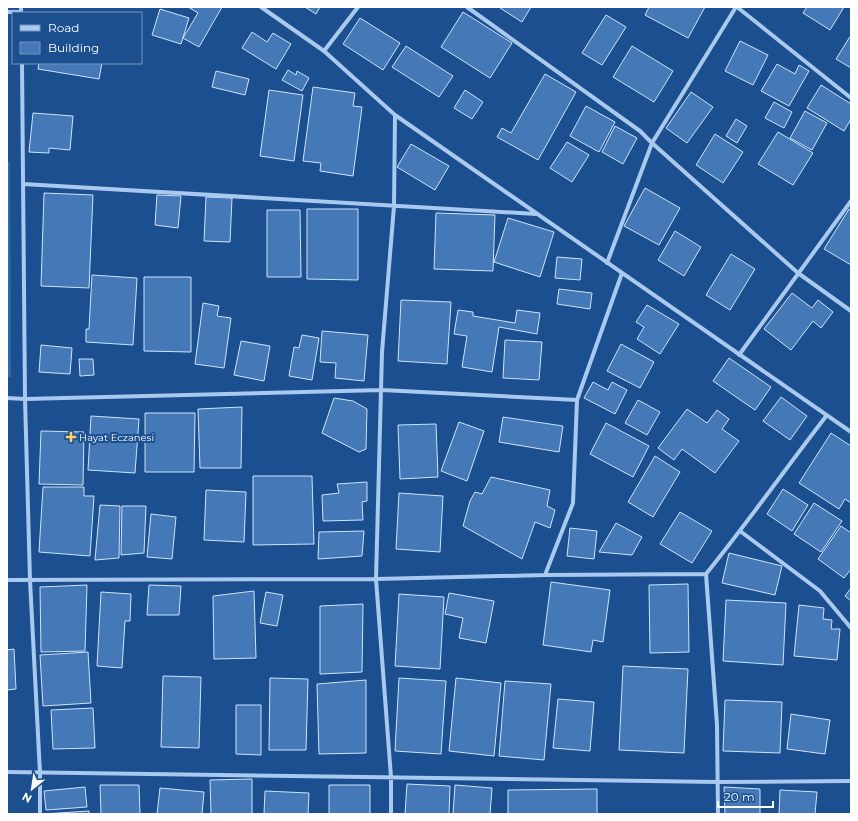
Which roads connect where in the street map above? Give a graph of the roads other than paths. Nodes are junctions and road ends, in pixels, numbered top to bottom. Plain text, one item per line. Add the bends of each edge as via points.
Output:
1 (261, 7) edge
2 (358, 7) edge
3 (467, 7) edge
4 (736, 7) edge
5 (324, 51) junction
6 (22, 64) edge
7 (851, 98) edge
8 (395, 115) junction
9 (652, 143) junction
10 (23, 184) junction
11 (851, 201) edge
12 (394, 206) junction
13 (537, 214) junction
14 (607, 263) junction
15 (798, 273) junction
16 (622, 274) junction
17 (851, 311) edge
18 (738, 355) junction
19 (382, 390) junction
20 (7, 398) edge
21 (24, 399) junction
22 (577, 400) junction
23 (827, 415) junction
24 (851, 432) edge
25 (740, 531) junction
26 (706, 574) junction
27 (545, 575) junction
28 (376, 579) junction
29 (7, 580) edge
30 (30, 580) junction
31 (851, 628) edge
32 (7, 772) edge
33 (40, 773) junction
34 (391, 777) junction
35 (851, 781) edge
36 (718, 782) junction
37 (40, 814) edge
38 (391, 814) edge
39 (718, 814) edge

1 - 5 street
2 - 5 street
3 - 9 street via 640,131
4 - 7 street
4 - 9 street
5 - 8 street
6 - 10 street
8 - 12 street
8 - 13 street
9 - 14 street
9 - 15 street
10 - 12 street
10 - 21 street
11 - 15 street
12 - 13 street
12 - 19 street via 382,352
13 - 14 street
14 - 16 street
15 - 17 street
15 - 18 street
16 - 18 street
16 - 22 street
18 - 23 street
19 - 21 street
19 - 22 street
19 - 28 street
20 - 21 street
21 - 30 street
22 - 27 street via 573,503
23 - 24 street
23 - 25 street
25 - 26 street
25 - 31 street via 820,591
26 - 27 street
26 - 36 street via 718,725
27 - 28 street
28 - 30 street
28 - 34 street
29 - 30 street
30 - 33 street
32 - 33 street
33 - 34 street
33 - 37 street
34 - 36 street
34 - 38 street
35 - 36 street
36 - 39 street

